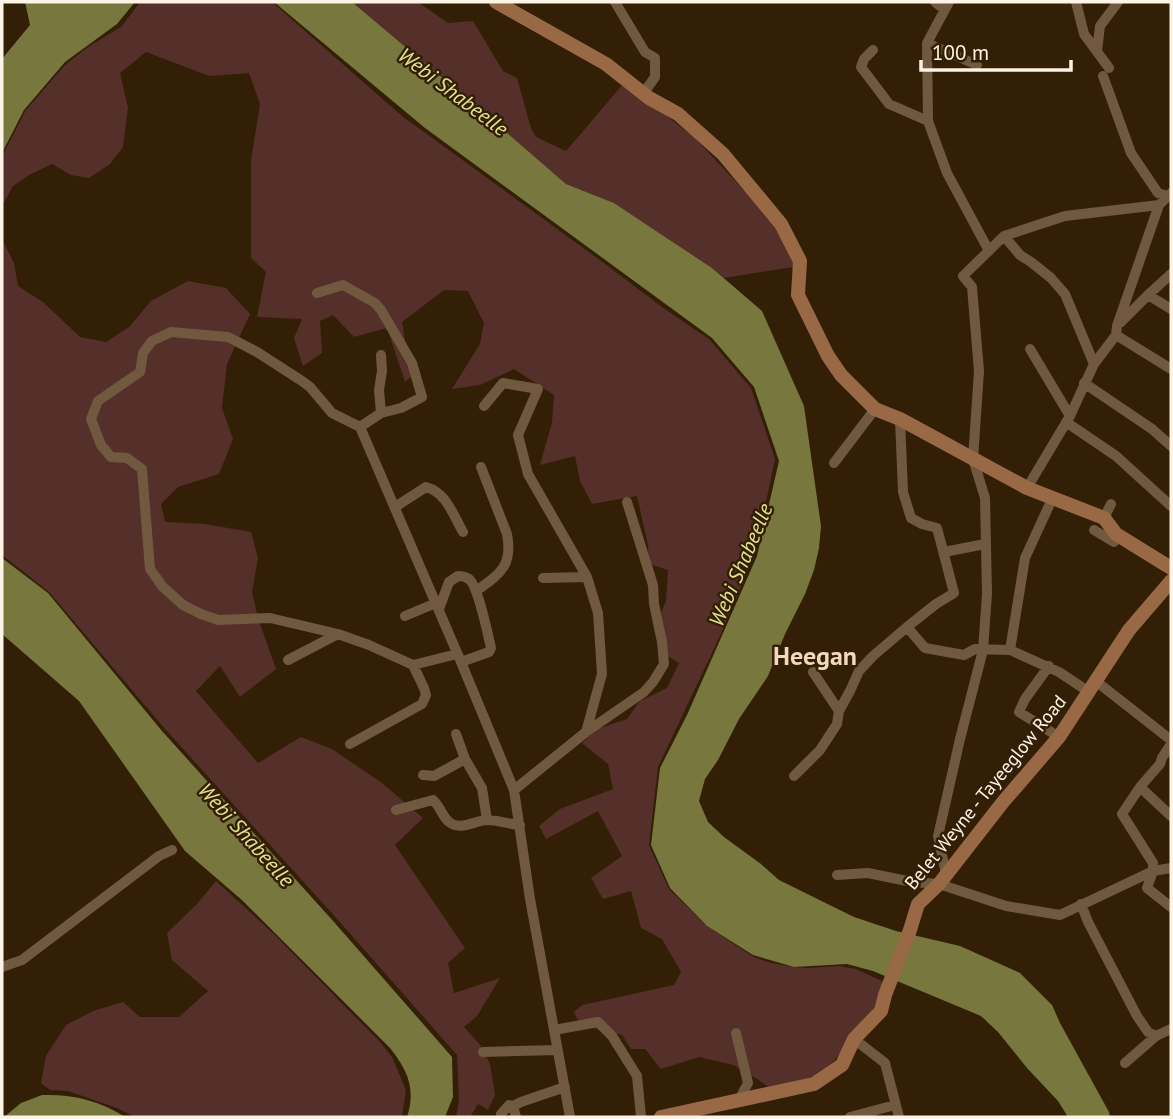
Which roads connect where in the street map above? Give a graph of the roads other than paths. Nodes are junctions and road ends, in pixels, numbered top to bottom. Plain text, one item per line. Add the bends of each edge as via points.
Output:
1 (496, 2) edge
2 (615, 2) edge
3 (935, 2) edge
4 (1076, 2) edge
5 (1118, 2) edge
6 (946, 5) edge
7 (927, 43) junction
8 (873, 50) dead end
9 (1097, 51) junction
10 (977, 65) dead end
11 (643, 94) junction
12 (928, 121) junction
13 (1171, 195) edge
14 (1159, 205) junction
15 (1004, 236) junction
16 (989, 251) junction
17 (1171, 274) edge
18 (317, 293) dead end
19 (1148, 295) junction
20 (1171, 309) edge
21 (1116, 330) junction
22 (1030, 349) dead end
23 (381, 355) dead end
24 (1094, 364) junction
25 (1171, 369) edge
26 (1084, 383) junction
27 (484, 406) dead end
28 (875, 409) junction
29 (381, 413) junction
30 (900, 419) junction
31 (1068, 419) junction
32 (360, 427) junction
33 (1171, 446) edge
34 (973, 459) junction
35 (834, 463) dead end
36 (481, 467) dead end
37 (1027, 488) junction
38 (1053, 497) junction
39 (627, 502) dead end
40 (1171, 506) edge
41 (395, 507) junction
42 (1094, 530) dead end
43 (463, 532) dead end
44 (1114, 539) junction
45 (985, 544) junction
46 (944, 552) junction
47 (1171, 568) edge
48 (587, 577) junction
49 (543, 578) dead end
50 (1171, 581) edge
51 (476, 591) junction
52 (437, 606) junction
53 (405, 616) dead end
54 (908, 627) junction
55 (338, 634) junction
56 (983, 650) junction
57 (1010, 650) junction
58 (459, 658) junction
59 (288, 660) dead end
60 (413, 665) junction
61 (1049, 666) junction
62 (813, 672) dead end
63 (1093, 687) junction
64 (839, 711) junction
65 (586, 732) junction
66 (456, 734) dead end
67 (1059, 737) junction
68 (1171, 742) edge
69 (350, 744) dead end
70 (1162, 758) junction
71 (465, 759) junction
72 (1171, 767) edge
73 (423, 775) dead end
74 (794, 776) dead end
75 (1140, 787) junction
76 (514, 790) junction
77 (396, 810) dead end
78 (1171, 816) edge
79 (488, 820) junction
80 (520, 825) junction
81 (172, 850) dead end
82 (1171, 868) edge
83 (1153, 871) junction
84 (837, 875) dead end
85 (942, 879) junction
86 (1082, 904) junction
87 (1171, 907) edge
88 (2, 967) edge
89 (1171, 1029) edge
90 (554, 1030) junction
91 (736, 1033) dead end
92 (1156, 1036) junction
93 (854, 1039) junction
94 (557, 1050) junction
95 (484, 1052) dead end
96 (1125, 1063) dead end
97 (565, 1087) junction
98 (739, 1100) junction
99 (895, 1105) junction
100 (513, 1106) junction
101 (693, 1114) edge
102 (501, 1117) edge
103 (516, 1117) edge
104 (570, 1117) edge
105 (641, 1117) edge
106 (661, 1117) edge
107 (850, 1117) edge
108 (899, 1117) edge

1 - 11 street via 606,64
2 - 11 street via 645,52 655,58 655,77
3 - 6 street
4 - 9 street via 1084,34
5 - 9 street via 1100,26
6 - 7 street
7 - 10 street
7 - 12 street
8 - 12 street via 861,67 866,75 889,104
9 - 13 street via 1131,153 1158,193
11 - 28 street via 678,114 723,154 781,224 800,261 798,295 828,356
12 - 16 street via 952,182
13 - 14 street
14 - 15 street via 1065,216
14 - 21 street
15 - 16 street
15 - 24 street via 1065,295
16 - 34 street via 963,276 972,287 979,372
17 - 19 street
18 - 29 street via 343,285 375,303 412,363 422,397
19 - 20 street
19 - 21 street
21 - 24 street
21 - 25 street
22 - 31 street
23 - 29 street
24 - 26 street
26 - 31 street
26 - 33 street
27 - 48 street via 503,383 538,389 518,435 528,474
28 - 30 street
28 - 35 street
29 - 32 street
30 - 34 street
30 - 46 street via 903,492 911,518 937,528
31 - 37 street
31 - 40 street
32 - 41 street
32 - 55 street via 332,413 302,381 229,337 171,332 152,341 143,354 140,372 98,401 91,419 111,457 127,458 142,469 150,569 183,605 218,620 270,618
34 - 37 street
34 - 45 street via 985,498
36 - 51 street via 509,544 500,573
37 - 38 street
38 - 44 street via 1108,511
38 - 57 street via 1025,558
39 - 65 street via 653,585 664,664 644,692
41 - 43 street via 426,487 435,489
41 - 52 street
42 - 44 street
44 - 47 street
45 - 46 street
45 - 56 street
46 - 54 street via 954,593
48 - 49 street
48 - 65 street via 598,612 602,674
50 - 63 street, Belet Weyne - Tayeeglow Road via 1129,630
51 - 52 street via 471,581 458,576 449,582
51 - 58 street via 491,648
52 - 53 street
52 - 58 street
54 - 56 street via 925,649 964,655
54 - 64 street via 859,671
55 - 59 street
55 - 60 street
56 - 57 street
56 - 85 street via 938,836
57 - 61 street
58 - 60 street
58 - 76 street
60 - 69 street via 426,695 422,704
61 - 63 street
61 - 67 street via 1020,712
62 - 64 street
63 - 67 street, Belet Weyne - Tayeeglow Road
63 - 68 street
64 - 74 street via 837,724 820,750
65 - 76 street
66 - 71 street
67 - 85 street, Belet Weyne - Tayeeglow Road
68 - 70 street
70 - 72 street
70 - 75 street
71 - 73 street via 434,776
71 - 79 street via 482,788
75 - 78 street
75 - 83 street via 1122,814 1153,863
76 - 80 street
77 - 79 street via 433,800 451,824
79 - 80 street
80 - 90 street
81 - 88 street via 22,960
82 - 83 street
83 - 86 street
83 - 87 street via 1147,888
84 - 85 street via 868,873 912,882
85 - 86 street via 1006,906 1060,915
85 - 93 street, Belet Weyne - Tayeeglow Road via 918,904 881,1011
86 - 92 street via 1137,1016 1147,1032
89 - 92 street
90 - 94 street
90 - 105 street via 598,1022 612,1036 637,1076
91 - 98 street via 748,1083
92 - 96 street
93 - 98 street via 842,1065 814,1084
93 - 99 street via 885,1063
94 - 95 street
94 - 97 street
97 - 100 street
97 - 104 street
98 - 101 street
99 - 107 street
99 - 108 street
100 - 102 street
100 - 103 street
101 - 106 street

